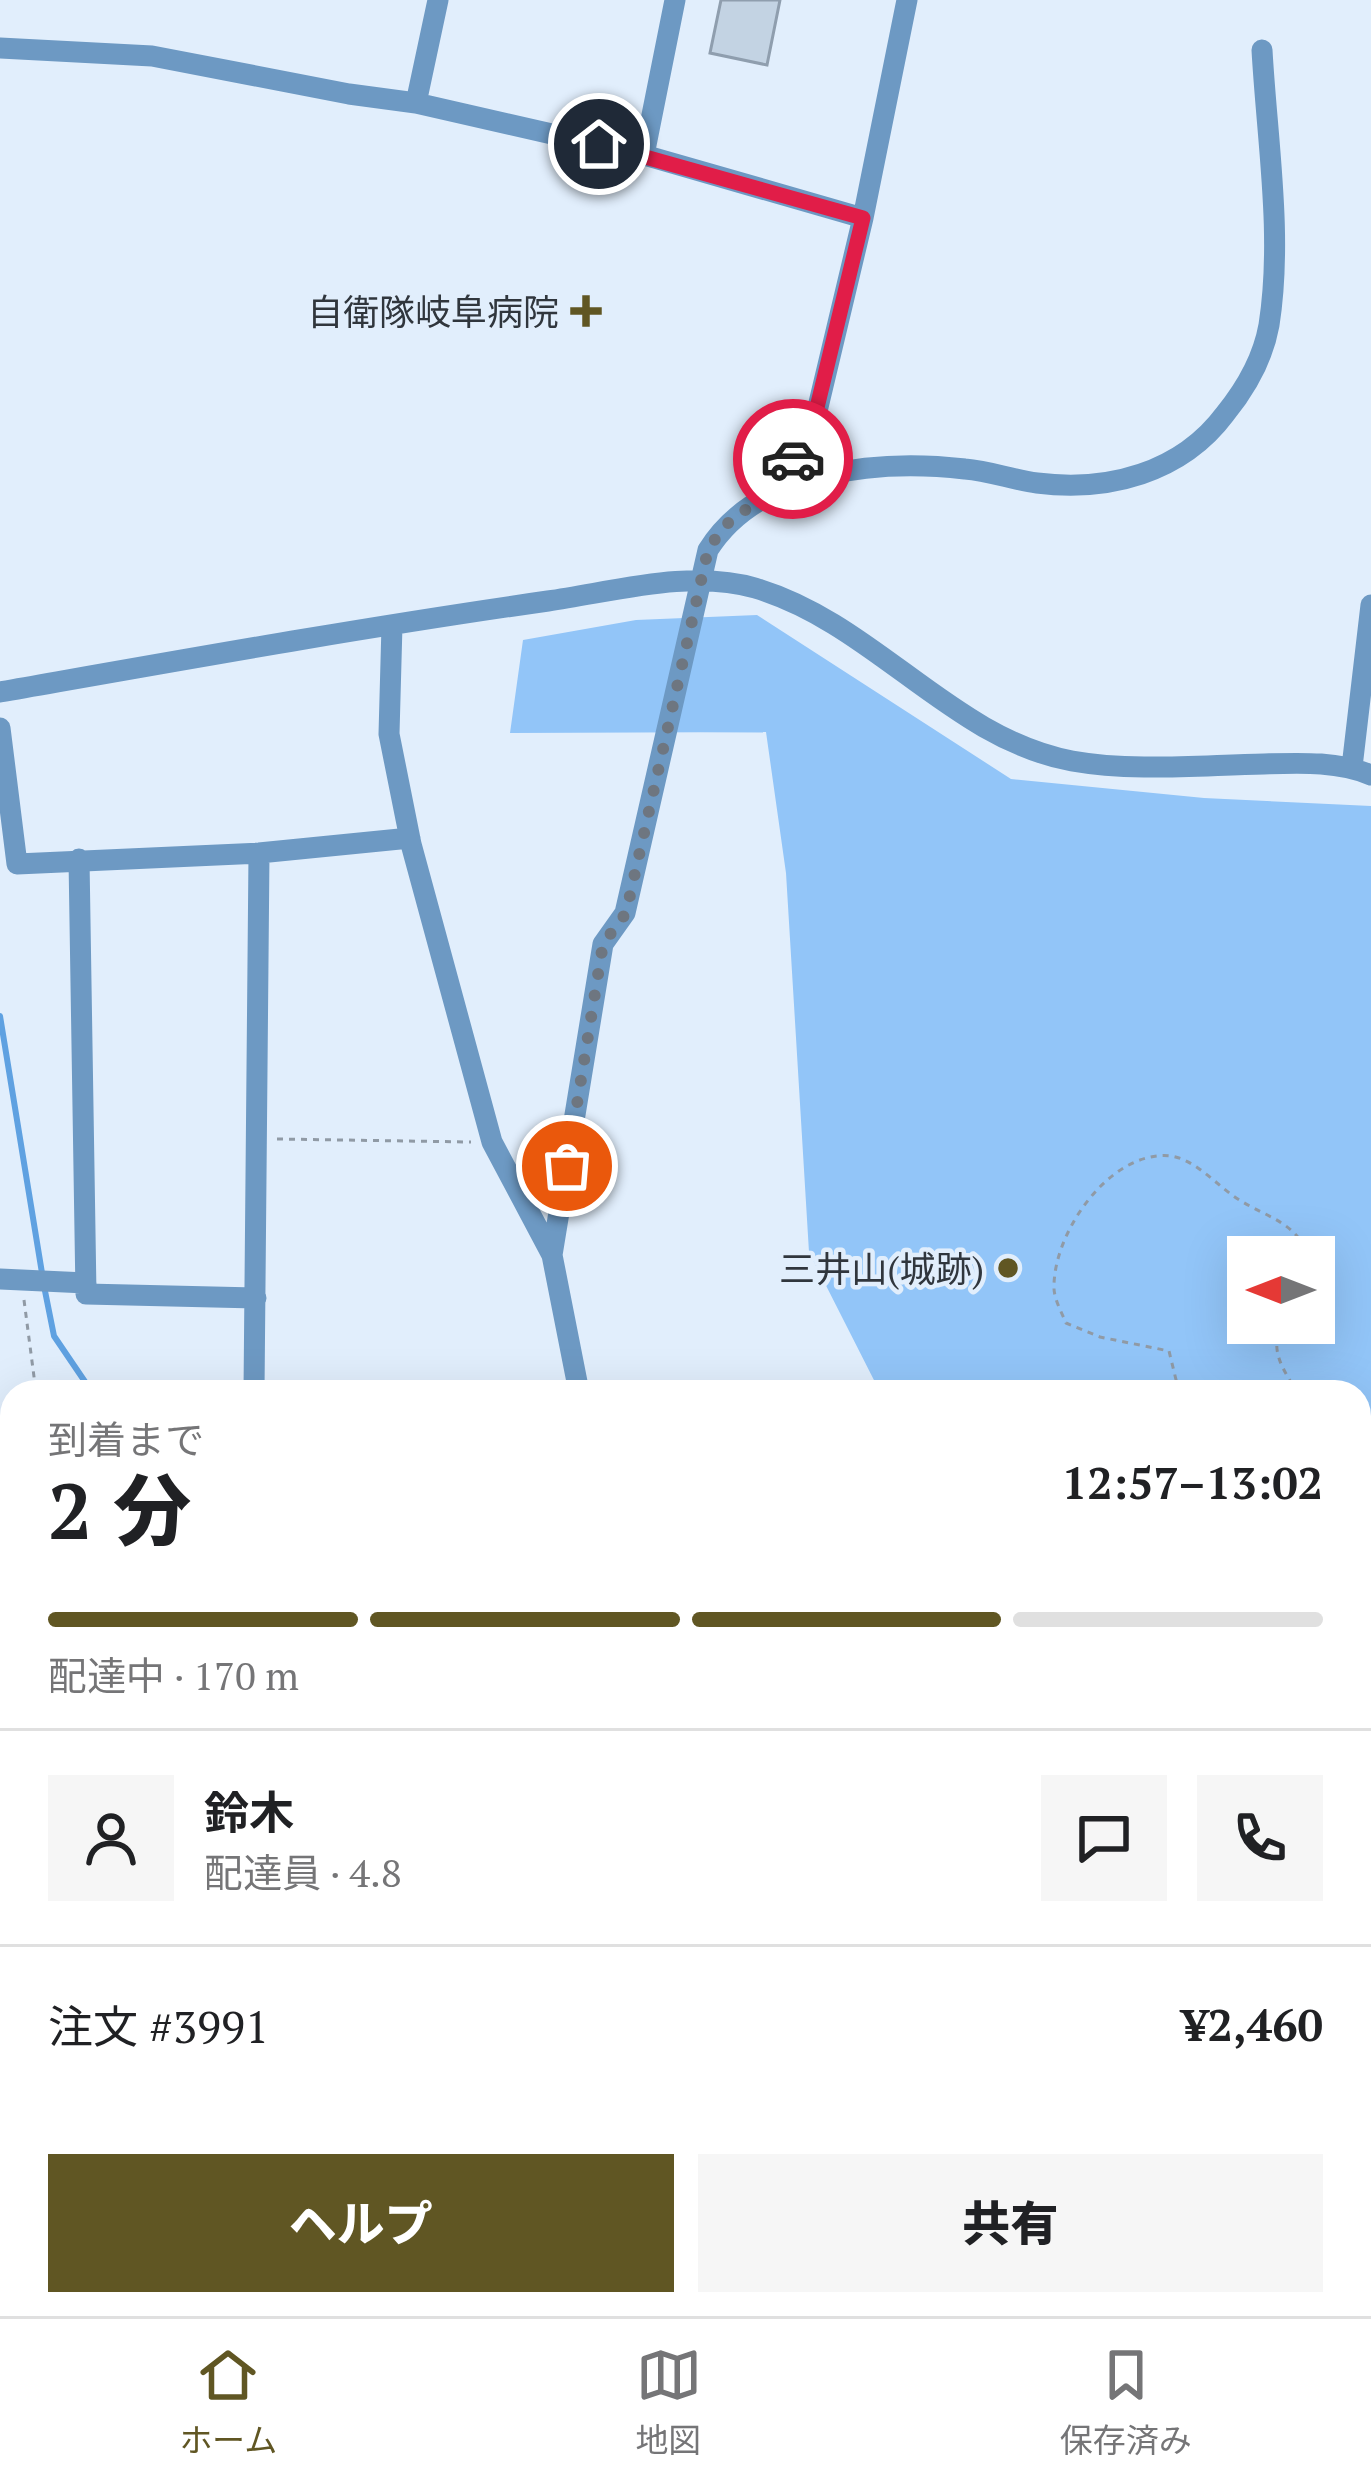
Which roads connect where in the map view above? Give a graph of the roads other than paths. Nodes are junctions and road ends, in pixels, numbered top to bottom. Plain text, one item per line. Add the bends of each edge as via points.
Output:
1 (438, 0) edge
2 (675, 0) edge
3 (907, 0) edge
4 (0, 48) edge
5 (1262, 50) dead end
6 (416, 103) junction
7 (644, 154) junction
8 (863, 218) junction
9 (770, 496) junction
10 (704, 580) junction
11 (1371, 605) edge
12 (392, 625) junction
13 (0, 692) edge
14 (0, 728) edge
15 (1362, 771) edge
16 (410, 838) junction
17 (259, 853) junction
18 (79, 859) junction
19 (552, 1255) junction
20 (10, 1280) edge
21 (86, 1282) junction
22 (256, 1298) junction
23 (254, 1380) edge
24 (577, 1380) edge

1 - 6 street
2 - 7 street
3 - 8 street
4 - 6 street via 152,56
5 - 9 street via 1269,324 1243,392 1213,431 1179,458 1111,484 890,467 815,478
6 - 7 street
7 - 8 street
8 - 9 street via 812,428
9 - 10 street via 723,527 708,550
10 - 12 street
10 - 15 street via 796,603 851,631 972,719 1072,761
10 - 19 street via 626,913 603,944
11 - 15 street
12 - 13 street
12 - 16 street via 389,734
14 - 18 street via 17,864
16 - 17 street
16 - 19 street via 492,1142
17 - 18 street
17 - 22 street
18 - 21 street
19 - 24 street
20 - 21 street
21 - 22 street via 86,1294
22 - 23 street

